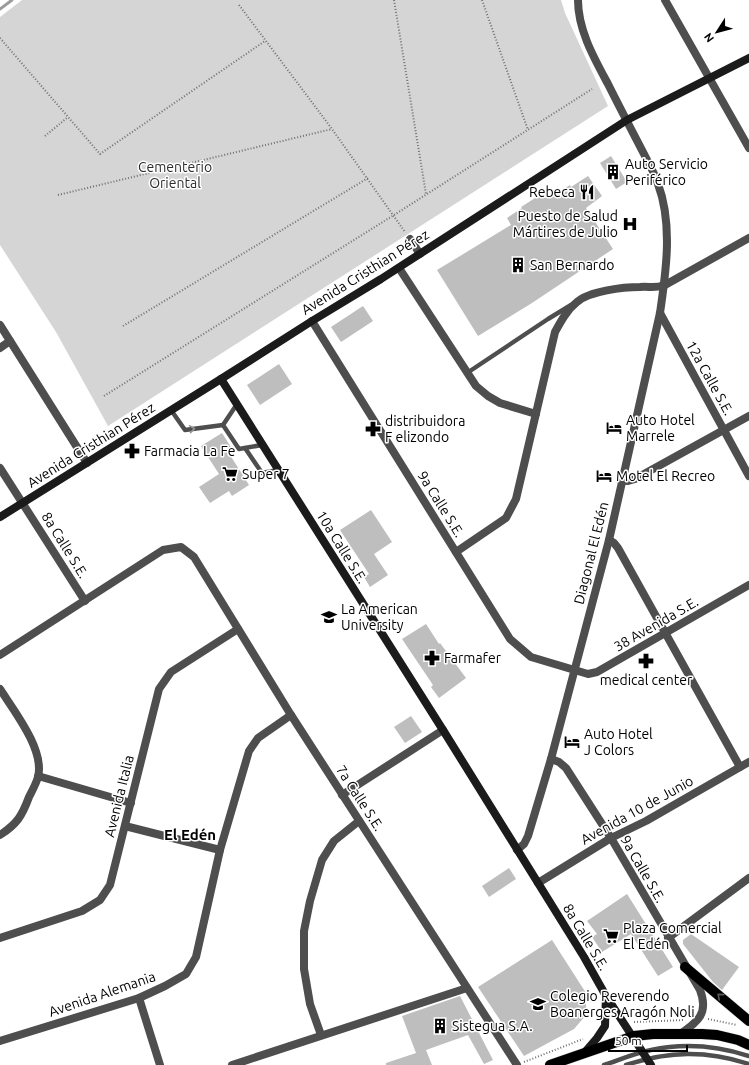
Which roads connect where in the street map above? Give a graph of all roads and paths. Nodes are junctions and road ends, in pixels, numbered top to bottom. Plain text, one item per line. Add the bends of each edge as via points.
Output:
1 (394, 0) edge
2 (482, 0) edge
3 (578, 0) edge
4 (665, 0) edge
5 (239, 5) dead end
6 (0, 38) edge
7 (265, 40) junction
8 (749, 58) edge
9 (710, 79) junction
10 (592, 89) dead end
11 (68, 117) junction
12 (627, 120) junction
13 (332, 129) junction
14 (528, 130) junction
15 (45, 136) dead end
16 (749, 148) edge
17 (368, 178) junction
18 (426, 194) junction
19 (58, 195) dead end
20 (394, 215) junction
21 (749, 238) edge
22 (410, 239) joint
23 (420, 254) junction
24 (399, 268) junction
25 (664, 285) junction
26 (578, 301) junction
27 (660, 313) junction
28 (312, 321) junction
29 (0, 325) edge
30 (123, 326) dead end
31 (10, 341) junction
32 (0, 348) edge
33 (467, 373) junction
34 (221, 379) junction
35 (104, 396) dead end
36 (236, 404) junction
37 (171, 410) junction
38 (536, 414) junction
39 (749, 416) edge
40 (222, 425) junction
41 (724, 430) junction
42 (262, 445) junction
43 (245, 448) junction
44 (86, 463) junction
45 (0, 468) edge
46 (278, 470) junction
47 (749, 476) edge
48 (622, 480) junction
49 (23, 502) junction
50 (0, 517) edge
51 (609, 540) junction
52 (456, 552) junction
53 (749, 585) edge
54 (85, 601) junction
55 (238, 629) junction
56 (666, 634) junction
57 (0, 655) edge
58 (574, 670) junction
59 (0, 689) edge
60 (291, 715) junction
61 (442, 730) junction
62 (551, 759) junction
63 (749, 762) edge
64 (740, 767) junction
65 (38, 776) junction
66 (342, 795) junction
67 (131, 803) junction
68 (359, 821) junction
69 (125, 826) junction
70 (0, 835) edge
71 (611, 838) junction
72 (220, 850) junction
73 (517, 850) junction
74 (748, 881) edge
75 (538, 883) junction
76 (0, 938) edge
77 (668, 938) junction
78 (686, 967) junction
79 (467, 988) junction
80 (606, 996) junction
81 (139, 998) junction
82 (749, 1021) edge
83 (680, 1034) junction
84 (321, 1035) junction
85 (634, 1036) junction
86 (0, 1041) edge
87 (749, 1045) edge
88 (585, 1052) junction
89 (749, 1056) edge
90 (648, 1058) edge
91 (244, 1063) edge
92 (749, 1064) edge
93 (160, 1065) edge
94 (232, 1065) edge
95 (517, 1065) edge
96 (550, 1065) edge
97 (604, 1065) edge
98 (626, 1065) edge

1 - 18 path
2 - 14 path
3 - 12 street, Diagonal El Edén via 578,14 592,54
4 - 9 street
5 - 7 path
6 - 11 path
7 - 11 path via 100,154
7 - 13 path
8 - 9 street, Avenida Cristhian Pérez
9 - 12 street, Avenida Cristhian Pérez
9 - 16 street
10 - 14 path
11 - 15 path
12 - 23 street, Avenida Cristhian Pérez
12 - 25 street, Diagonal El Edén via 658,184 666,210
13 - 17 path
13 - 19 path
14 - 18 path
17 - 20 path
17 - 30 path
18 - 20 path
20 - 22 path
20 - 35 path
21 - 25 street
22 - 23 street
23 - 24 street, Avenida Cristhian Pérez
24 - 28 street, Avenida Cristhian Pérez
24 - 33 street
25 - 26 street via 597,293
25 - 27 street, Diagonal El Edén
26 - 33 lane
26 - 38 street via 564,316 555,332
27 - 41 street, 12a Calle S.E.
27 - 48 street, Diagonal El Edén
28 - 34 street, Avenida Cristhian Pérez
28 - 52 street, 9a Calle S.E.
29 - 31 street
31 - 32 street
31 - 44 street
33 - 38 street via 476,386 488,396 500,403
34 - 36 street, 10a Calle S.E.
34 - 37 street, Avenida Cristhian Pérez
36 - 40 lane
36 - 42 street, 10a Calle S.E.
37 -> 40 lane via 185,430
37 - 44 street, Avenida Cristhian Pérez
38 - 52 street via 516,499 506,518
39 - 41 street
40 - 43 lane via 239,449
41 - 47 street, 12a Calle S.E.
41 - 48 street via 635,479
42 - 43 lane
42 - 46 street, 10a Calle S.E.
43 - 46 lane via 262,473
44 - 49 street, Avenida Cristhian Pérez
45 - 49 street, 8a Calle S.E.
46 - 61 street, 10a Calle S.E.
48 - 51 street, Diagonal El Edén
49 - 50 street, Avenida Cristhian Pérez
49 - 54 street, 8a Calle S.E.
51 - 56 street via 618,548
51 - 58 street, Diagonal El Edén
52 - 58 street, 9a Calle S.E. via 510,639 531,657
53 - 56 street, 38 Avenida S.E.
54 - 55 street, 7a Calle S.E. via 163,550 181,547 194,557
54 - 57 street
55 - 60 street, 7a Calle S.E.
55 - 67 street, Avenida Italia via 171,672 164,680 159,689
56 - 58 street, 38 Avenida S.E. via 597,672 588,674
56 - 64 street
58 - 62 street, Diagonal El Edén
59 - 65 street via 29,733 39,761
60 - 66 street, 7a Calle S.E.
60 - 72 street, Avenida Alemania via 258,738 249,752
61 - 66 street
61 - 73 street, 10a Calle S.E.
62 - 71 street, 9a Calle S.E. via 566,768
62 - 73 street, Diagonal El Edén via 528,836
63 - 64 street, Avenida 10 de Junio
64 - 71 street, Avenida 10 de Junio
65 - 67 street
65 - 70 street via 24,811 12,827
66 - 68 street, 7a Calle S.E.
67 - 69 street, Avenida Italia
68 - 79 street, 7a Calle S.E.
68 - 84 street via 334,841 322,860 304,931 304,970 310,1004
69 - 72 street
69 - 76 street, Avenida Italia via 110,885 100,900 82,911
71 - 75 street, Avenida 10 de Junio
71 - 77 street, 9a Calle S.E.
72 - 81 street, Avenida Alemania via 196,957 186,974
73 - 75 street, 8a Calle S.E.
74 - 77 street
75 - 80 street, 8a Calle S.E.
77 - 78 street, 9a Calle S.E.
82 -> 78 main road
78 - 83 street, 9a Calle S.E. via 700,990 704,1007 695,1022
79 - 84 street
79 - 95 street, 7a Calle S.E.
80 - 85 street, 8a Calle S.E.
80 - 88 street via 604,1026
81 - 86 street, Avenida Alemania
81 - 93 street
83 - 85 main road
83 - 87 main road via 717,1036
84 - 91 street
85 - 88 main road
85 - 90 street, 8a Calle S.E.
88 - 96 main road
89 - 90 lane via 726,1050 696,1047 662,1048
90 - 92 lane via 671,1054 703,1054
90 - 97 lane
90 - 98 lane
91 - 94 street

